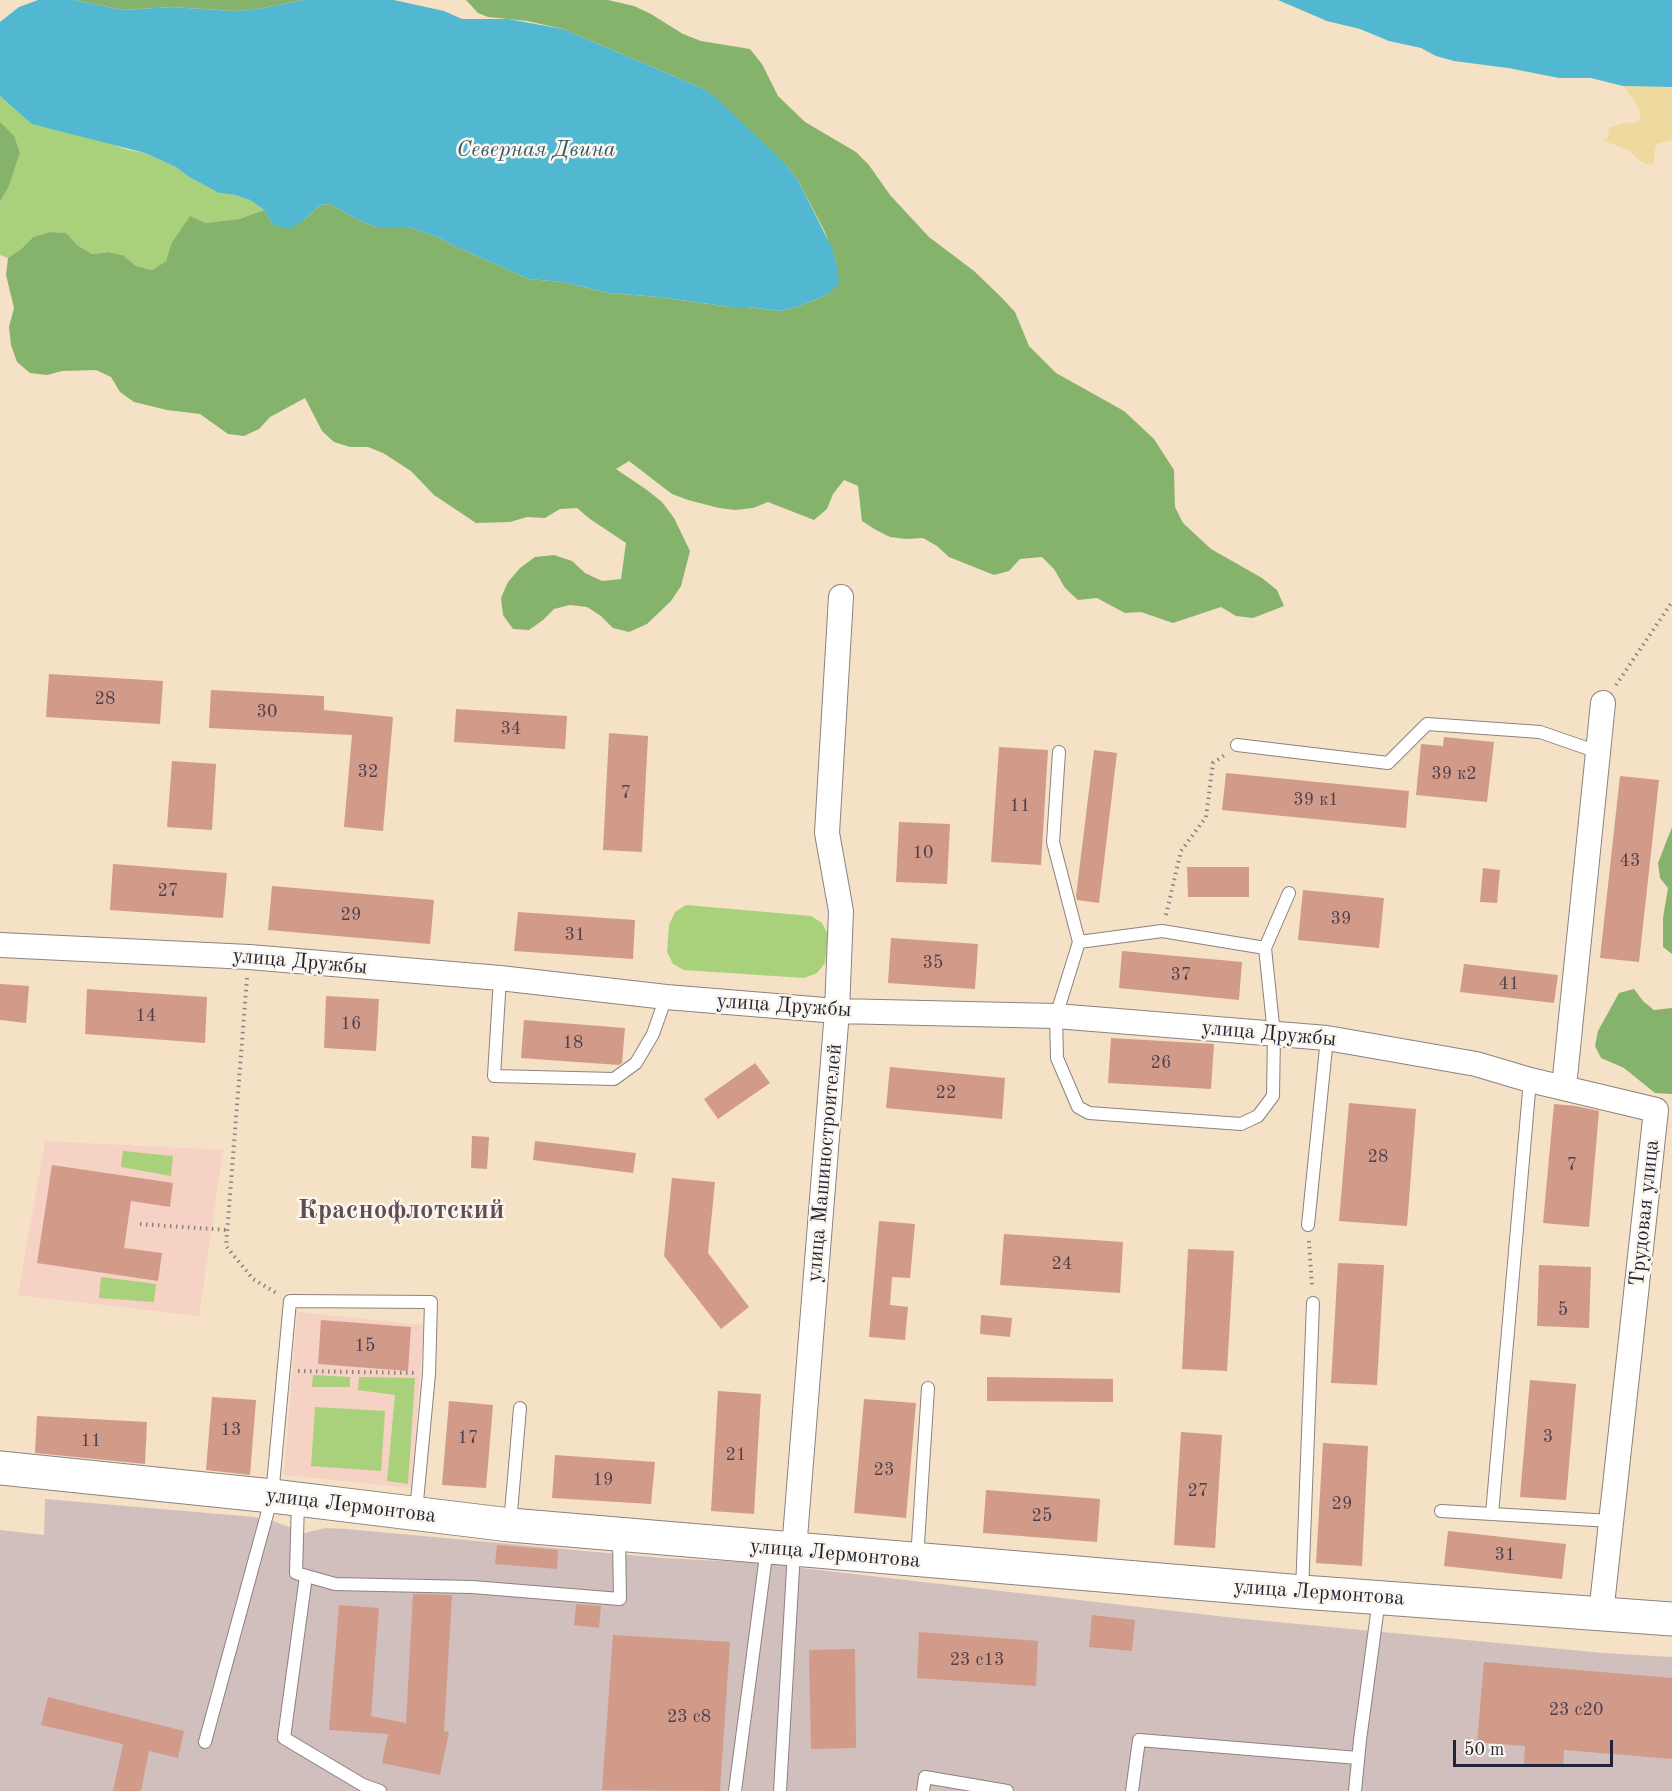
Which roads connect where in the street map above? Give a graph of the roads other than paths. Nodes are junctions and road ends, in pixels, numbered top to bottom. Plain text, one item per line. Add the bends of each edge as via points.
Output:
1 (841, 597) dead end
2 (1604, 703) road end
3 (1237, 746) road end
4 (1059, 752) dead end
5 (1598, 752) junction
6 (1289, 893) dead end
7 (1079, 942) junction
8 (0, 945) edge
9 (1265, 948) junction
10 (500, 978) junction
11 (666, 997) junction
12 (837, 1011) junction
13 (1056, 1016) junction
14 (1274, 1034) junction
15 (1326, 1038) junction
16 (1530, 1080) junction
17 (1564, 1087) junction
18 (1308, 1225) road end
19 (1313, 1303) road end
20 (928, 1388) dead end
21 (520, 1408) dead end
22 (0, 1468) edge
23 (285, 1498) junction
24 (1441, 1511) dead end
25 (416, 1513) junction
26 (1492, 1514) junction
27 (1611, 1521) junction
28 (510, 1525) junction
29 (619, 1535) junction
30 (780, 1549) junction
31 (916, 1561) junction
32 (306, 1576) junction
33 (1302, 1592) junction
34 (1379, 1598) junction
35 (1601, 1614) junction
36 (1672, 1619) edge
37 (205, 1742) dead end
38 (1358, 1758) junction
39 (380, 1791) edge
40 (735, 1791) edge
41 (780, 1791) edge
42 (923, 1791) edge
43 (1007, 1791) edge
44 (1132, 1791) edge
45 (1355, 1791) edge

1 - 12 street, улица Машиностроителей via 827,833 841,911
2 - 5 street
3 - 5 lane via 1388,763 1427,724 1540,732
4 - 7 lane via 1053,842
5 - 17 street
6 - 9 lane
7 - 9 lane via 1162,931
7 - 13 lane
8 - 10 street, улица Дружбы via 249,957
9 - 14 lane
10 - 11 street, улица Дружбы
10 - 11 lane via 494,1076 614,1079 636,1063 653,1034
11 - 12 street, улица Дружбы
12 - 13 street, улица Дружбы
12 - 30 street, улица Машиностроителей
13 - 14 street, улица Дружбы
13 - 14 lane via 1057,1058 1078,1107 1089,1113 1241,1124 1258,1116 1273,1096
14 - 15 street, улица Дружбы
15 - 16 street, улица Дружбы via 1476,1064
15 - 18 lane
16 - 17 street, улица Дружбы
16 - 26 lane
17 - 27 street, Трудовая улица via 1656,1110
19 - 33 lane
20 - 31 lane
21 - 28 lane
22 - 23 street, улица Лермонтова
23 - 25 street, улица Лермонтова
23 - 25 lane via 282,1370 290,1301 431,1302 429,1374
23 - 32 lane via 296,1573
23 - 37 lane
24 - 26 lane
25 - 28 street, улица Лермонтова
26 - 27 lane
27 - 35 street, Трудовая улица
28 - 29 street, улица Лермонтова
29 - 30 street, улица Лермонтова
29 - 32 lane via 620,1599 472,1587 335,1584
30 - 31 street, улица Лермонтова
30 - 40 lane
30 - 41 lane
31 - 33 street, улица Лермонтова
32 - 39 lane via 284,1738
33 - 34 street, улица Лермонтова
34 - 35 street, улица Лермонтова
34 - 38 lane
35 - 36 street, улица Лермонтова
38 - 44 lane via 1139,1740
38 - 45 lane
42 - 43 lane via 925,1777

